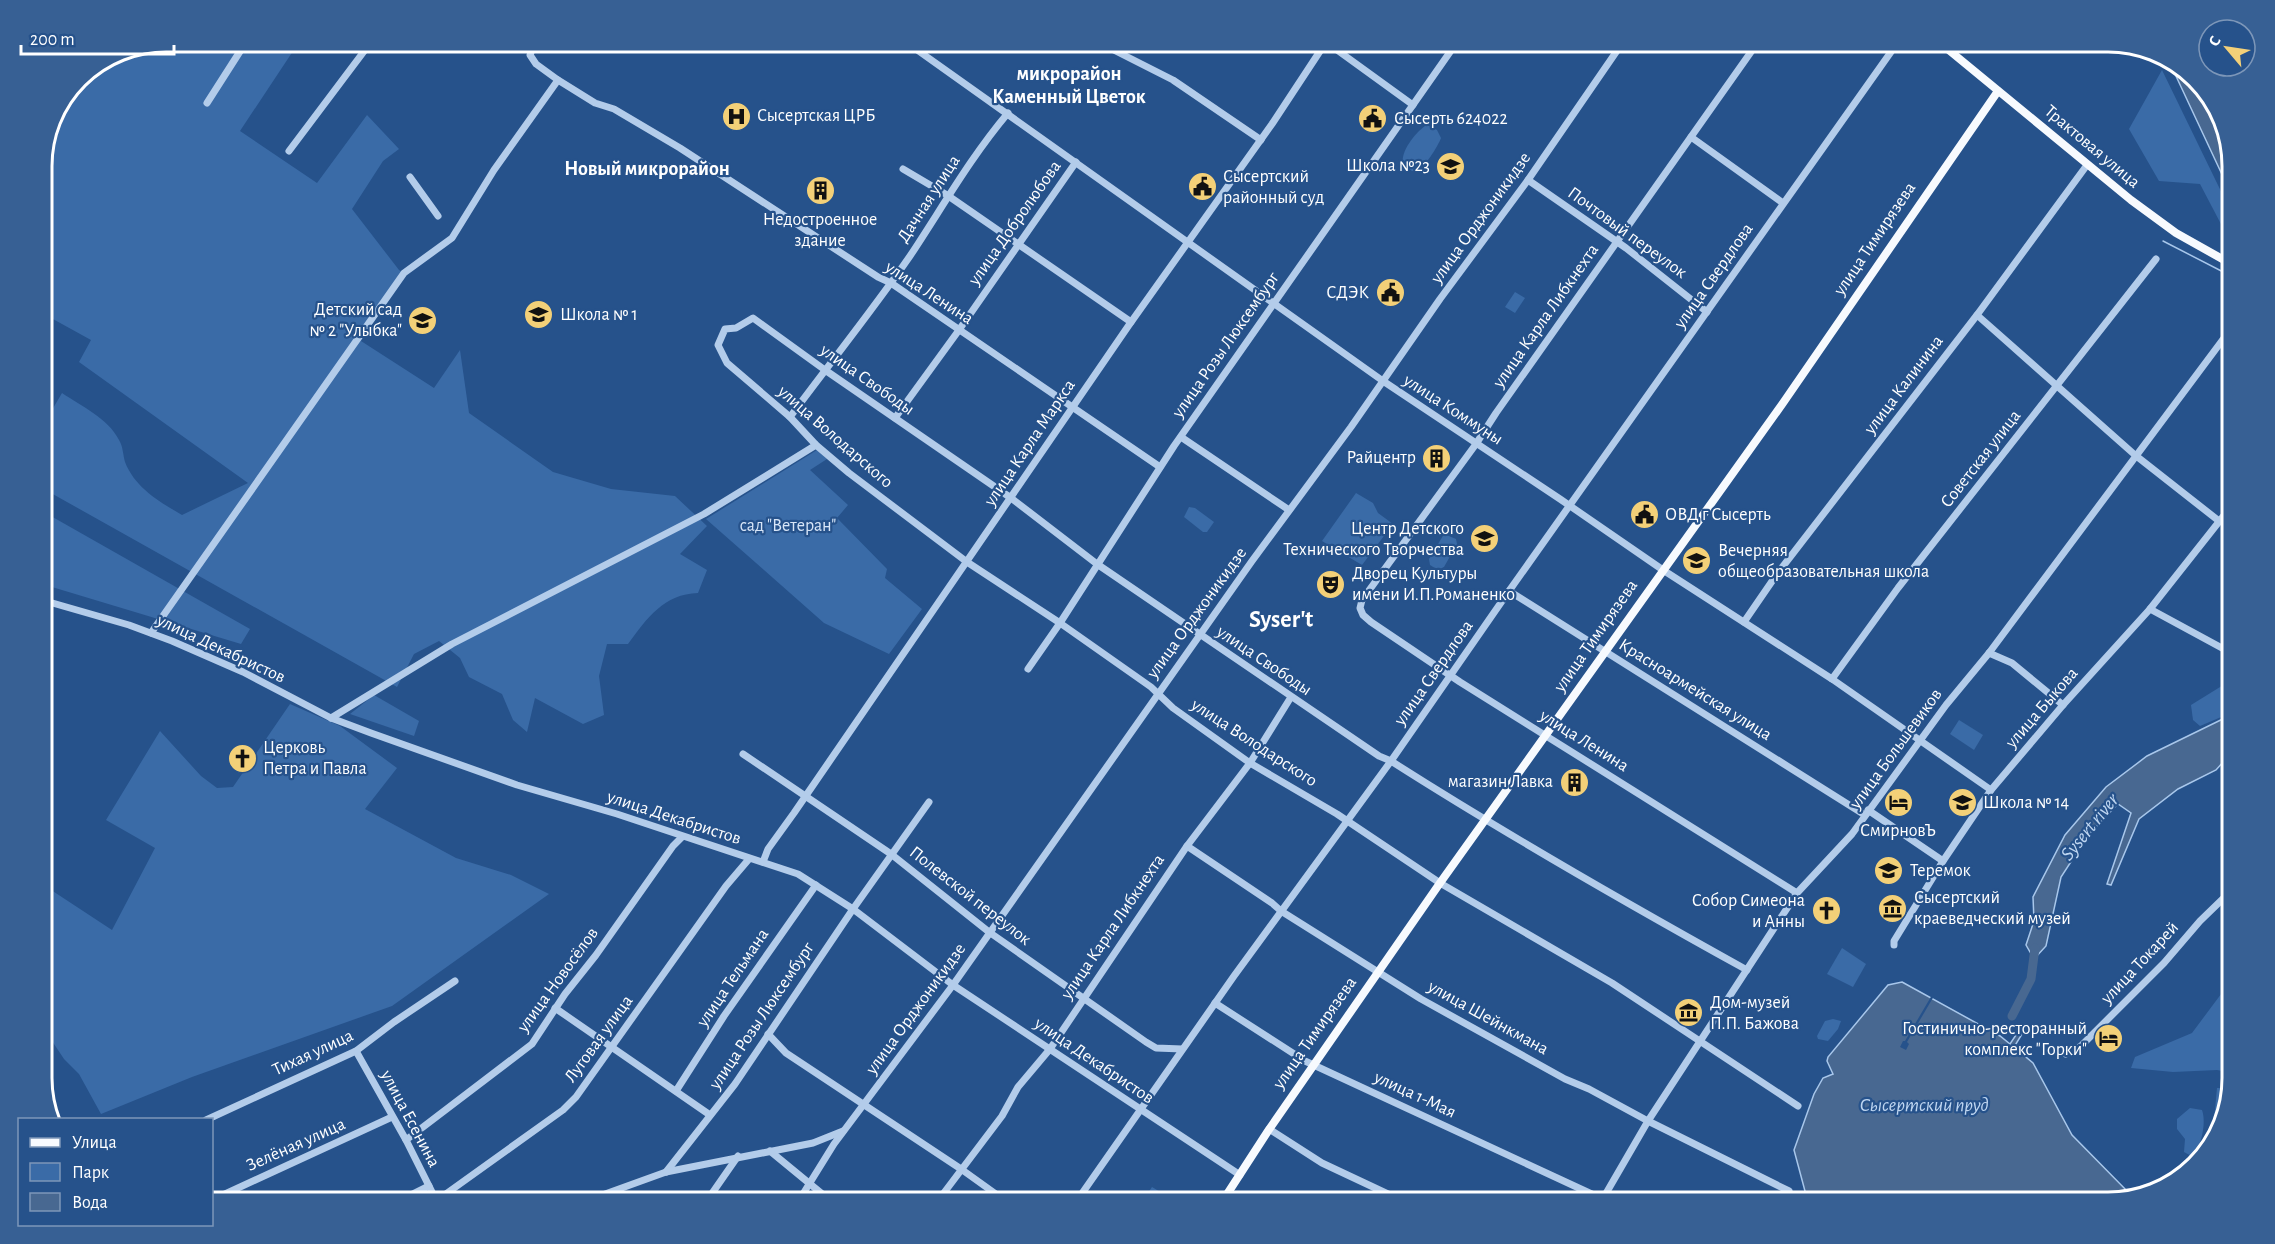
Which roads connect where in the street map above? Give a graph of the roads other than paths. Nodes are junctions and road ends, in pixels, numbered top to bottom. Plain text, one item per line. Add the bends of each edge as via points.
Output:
1 (1319, 52) edge
2 (1340, 52) edge
3 (1447, 52) edge
4 (1616, 52) edge
5 (1751, 52) edge
6 (1891, 52) edge
7 (1951, 52) edge
8 (239, 53) edge
9 (363, 53) edge
10 (531, 53) edge
11 (921, 53) edge
12 (1119, 53) edge
13 (558, 80) junction
14 (1998, 91) junction
15 (207, 103) dead end
16 (1413, 105) junction
17 (1008, 113) junction
18 (1691, 137) junction
19 (1261, 140) junction
20 (289, 151) dead end
21 (1076, 162) junction
22 (2086, 165) junction
23 (903, 169) dead end
24 (410, 177) dead end
25 (1528, 180) junction
26 (947, 195) junction
27 (1783, 203) junction
28 (438, 216) dead end
29 (1188, 242) junction
30 (1616, 242) junction
31 (1018, 245) junction
32 (2156, 259) dead end
33 (2222, 259) edge
34 (891, 283) junction
35 (1273, 303) junction
36 (1707, 312) junction
37 (1977, 315) junction
38 (1131, 322) junction
39 (725, 329) joint
40 (959, 330) junction
41 (2222, 340) edge
42 (825, 370) junction
43 (1383, 381) junction
44 (2056, 387) junction
45 (1072, 408) junction
46 (790, 417) junction
47 (895, 418) junction
48 (1181, 437) junction
49 (1476, 444) junction
50 (816, 445) junction
51 (2135, 455) junction
52 (1160, 467) junction
53 (1011, 498) junction
54 (1570, 506) junction
55 (1289, 510) junction
56 (2222, 517) edge
57 (2219, 521) junction
58 (966, 562) junction
59 (1097, 564) junction
60 (1663, 570) junction
61 (1509, 591) junction
62 (53, 603) edge
63 (1360, 608) joint
64 (2150, 609) junction
65 (1744, 622) junction
66 (1060, 623) junction
67 (151, 633) junction
68 (1200, 635) junction
69 (2222, 648) edge
70 (1606, 652) junction
71 (1989, 652) junction
72 (1028, 669) dead end
73 (1450, 675) junction
74 (1832, 679) junction
75 (1158, 693) junction
76 (1291, 697) junction
77 (2063, 705) junction
78 (331, 718) junction
79 (1546, 735) junction
80 (1921, 741) junction
81 (744, 754) dead end
82 (1391, 761) junction
83 (1250, 763) junction
84 (1991, 790) junction
85 (805, 796) junction
86 (929, 802) dead end
87 (1867, 813) junction
88 (1484, 820) junction
89 (1348, 821) junction
90 (682, 837) junction
91 (1187, 846) junction
92 (891, 854) junction
93 (749, 859) junction
94 (1943, 861) junction
95 (763, 862) junction
96 (1440, 882) junction
97 (816, 885) junction
98 (1797, 893) junction
99 (2222, 900) edge
100 (853, 909) junction
101 (1281, 911) junction
102 (988, 932) junction
103 (1894, 945) dead end
104 (1747, 970) junction
105 (1379, 971) junction
106 (455, 981) dead end
107 (953, 985) junction
108 (1083, 998) junction
109 (1215, 1003) junction
110 (555, 1008) junction
111 (768, 1034) junction
112 (1700, 1041) junction
113 (612, 1047) junction
114 (1050, 1049) junction
115 (1182, 1049) junction
116 (356, 1051) junction
117 (2066, 1054) dead end
118 (1313, 1065) junction
119 (676, 1091) junction
120 (864, 1106) junction
121 (1798, 1106) dead end
122 (1141, 1110) junction
123 (710, 1115) junction
124 (392, 1117) junction
125 (208, 1118) edge
126 (1648, 1121) junction
127 (1269, 1129) junction
128 (844, 1131) junction
129 (406, 1140) junction
130 (770, 1151) junction
131 (738, 1156) junction
132 (961, 1169) junction
133 (666, 1172) junction
134 (1240, 1175) junction
135 (811, 1184) junction
136 (429, 1186) junction
137 (1789, 1191) dead end
138 (229, 1192) edge
139 (417, 1192) edge
140 (432, 1192) edge
141 (449, 1192) edge
142 (611, 1192) edge
143 (713, 1192) edge
144 (805, 1192) edge
145 (820, 1192) edge
146 (944, 1192) edge
147 (993, 1192) edge
148 (1083, 1192) edge
149 (1229, 1192) edge
150 (1384, 1192) edge
151 (1585, 1192) edge
152 (1609, 1192) edge

1 - 19 street, улица Карла Маркса
2 - 16 street
3 - 16 street, улица Розы Люксембург
4 - 25 street, улица Орджоникидзе
5 - 18 street, улица Карла Либкнехта
6 - 27 street, улица Свердлова
7 - 14 main road, Трактовая улица
8 - 15 street
9 - 20 street
10 - 13 street, улица Ленина via 536,64
11 - 17 street, улица Коммуны
12 - 19 street via 1173,80
13 - 34 street, улица Ленина via 680,148
13 - 67 street via 494,170 452,238 404,273
14 - 22 main road, Трактовая улица
14 - 60 main road, улица Тимирязева
16 - 35 street, улица Розы Люксембург
17 - 21 street, улица Коммуны
17 - 26 street, Дачная улица
18 - 27 street
18 - 30 street, улица Карла Либкнехта
19 - 29 street, улица Карла Маркса
21 - 29 street, улица Коммуны
21 - 31 street, улица Добролюбова
22 - 33 main road, Трактовая улица via 2176,233
22 - 37 street, улица Калинина
23 - 26 street
24 - 28 street
25 - 30 street, Почтовый переулок
25 - 43 street, улица Орджоникидзе
26 - 31 street
26 - 34 street, Дачная улица
27 - 36 street, улица Свердлова
29 - 35 street, улица Коммуны
29 - 38 street, улица Карла Маркса
30 - 36 street, Почтовый переулок
30 - 49 street, улица Карла Либкнехта
31 - 38 street
31 - 40 street, улица Добролюбова
32 - 44 street, Советская улица
34 - 40 street, улица Ленина
34 - 42 street, Дачная улица
35 - 43 street, улица Коммуны
35 - 48 street, улица Розы Люксембург
36 - 54 street, улица Свердлова
37 - 44 street
37 - 65 street, улица Калинина
38 - 45 street, улица Карла Маркса
39 - 42 street, улица Свободы via 736,328 753,318
39 - 46 street, улица Володарского via 718,345 727,363
40 - 45 street, улица Ленина
40 - 47 street, улица Добролюбова
41 - 51 street, улица Большевиков
42 - 46 street, Дачная улица
42 - 47 street, улица Свободы
43 - 49 street, улица Коммуны
43 - 55 street, улица Орджоникидзе
44 - 51 street
44 - 74 street, Советская улица
45 - 52 street, улица Ленина
45 - 53 street, улица Карла Маркса
46 - 50 street, улица Володарского
47 - 53 street, улица Свободы
48 - 52 street, улица Розы Люксембург
48 - 55 street
49 - 54 street, улица Коммуны
49 - 63 street, улица Карла Либкнехта
50 - 58 street, улица Володарского
50 - 78 street via 704,514 452,644
51 - 57 street
51 - 71 street, улица Большевиков
52 - 59 street, улица Розы Люксембург
53 - 58 street, улица Карла Маркса
53 - 59 street, улица Свободы
54 - 60 street, улица Коммуны
54 - 61 street, улица Свердлова
55 - 68 street, улица Орджоникидзе
56 - 57 street, улица Быкова
57 - 64 street, улица Быкова
58 - 66 street, улица Володарского
58 - 85 street, улица Карла Маркса
59 - 66 street, улица Розы Люксембург
59 - 68 street, улица Свободы
60 - 65 street, улица Коммуны
60 - 70 main road, улица Тимирязева
61 - 70 street, Красноармейская улица
61 - 73 street, улица Свердлова
62 - 67 street, улица Декабристов
63 - 73 street, улица Ленина via 1371,622
64 - 69 street
64 - 77 street, улица Быкова
65 - 74 street, улица Коммуны
66 - 72 street, улица Розы Люксембург
66 - 75 street, улица Володарского
67 - 78 street, улица Декабристов via 243,672
68 - 75 street, улица Орджоникидзе
68 - 76 street, улица Свободы
70 - 79 main road, улица Тимирязева
70 - 87 street, Красноармейская улица
71 - 77 street via 2012,663
71 - 80 street, улица Большевиков
73 - 79 street, улица Ленина
73 - 82 street, улица Свердлова
74 - 80 street, улица Коммуны
75 - 83 street, улица Володарского
75 - 102 street, улица Орджоникидзе
76 - 82 street, улица Свободы
76 - 83 street, улица Карла Либкнехта
77 - 84 street, улица Быкова
78 - 90 street, улица Декабристов via 517,785
79 - 88 main road, улица Тимирязева
79 - 98 street, улица Ленина
80 - 84 street, улица Коммуны
80 - 87 street, улица Большевиков
81 - 85 street, Полевской переулок
82 - 88 street, улица Свободы
82 - 89 street, улица Свердлова
83 - 89 street, улица Володарского
83 - 91 street, улица Карла Либкнехта
84 - 94 street, улица Быкова
85 - 92 street, Полевской переулок
85 - 95 street, улица Карла Маркса
86 - 92 street, улица Розы Люксембург
87 - 94 street, Красноармейская улица
87 - 98 street, улица Большевиков
88 - 96 main road, улица Тимирязева
88 - 104 street, улица Свободы
89 - 96 street, улица Володарского
89 - 101 street, улица Свердлова
90 - 93 street, улица Декабристов
90 - 110 street, улица Новосёлов
91 - 101 street, улица Шейнкмана
91 - 108 street, улица Карла Либкнехта
92 - 100 street, улица Розы Люксембург
92 - 102 street, Полевской переулок
93 - 95 street, улица Декабристов
93 - 113 street, Луговая улица
94 - 103 street, улица Быкова
95 - 97 street, улица Декабристов
96 - 105 main road, улица Тимирязева
96 - 112 street, улица Володарского via 1612,983
97 - 100 street, улица Декабристов
97 - 119 street, улица Тельмана
98 - 104 street, улица Большевиков
99 - 117 street, улица Токарей via 2081,1046
100 - 107 street, улица Декабристов
100 - 111 street, улица Розы Люксембург
101 - 105 street, улица Шейнкмана
101 - 109 street, улица Свердлова
102 - 107 street, улица Орджоникидзе
102 - 108 street, Полевской переулок
104 - 112 street, улица Большевиков
105 - 118 main road, улица Тимирязева
105 - 126 street, улица Шейнкмана via 1421,999
106 - 116 street, Тихая улица
107 - 114 street, улица Декабристов
107 - 120 street, улица Орджоникидзе
108 - 114 street, улица Карла Либкнехта
108 - 115 street, Полевской переулок via 1156,1048
109 - 115 street, улица Свердлова
109 - 118 street, улица 1-Мая
110 - 113 street
110 - 129 street, улица Новосёлов via 532,1044
111 - 120 street via 786,1053
111 - 123 street, улица Розы Люксембург
112 - 121 street, улица Володарского
112 - 126 street, улица Большевиков
113 - 119 street
113 - 141 street, Луговая улица via 563,1110
114 - 122 street, улица Декабристов
114 - 132 street, улица Карла Либкнехта via 1018,1087 1002,1116
115 - 122 street, улица Свердлова
116 - 124 street, улица Есенина
116 - 125 street, Тихая улица
118 - 127 main road, улица Тимирязева
118 - 151 street, улица 1-Мая
119 - 123 street
120 - 128 street, улица Орджоникидзе
120 - 132 street
122 - 134 street, улица Декабристов
122 - 148 street, улица Свердлова
123 - 133 street, улица Розы Люксембург
124 - 129 street, улица Есенина
124 - 138 street, Зелёная улица
126 - 137 street, улица Шейнкмана
126 - 152 street, улица Большевиков
127 - 134 main road, улица Тимирязева
127 - 150 street via 1322,1163
128 - 130 street via 813,1143
128 - 135 street, улица Орджоникидзе
129 - 136 street, улица Есенина
130 - 131 street
130 - 135 street
131 - 133 street
131 - 143 street
132 - 146 street, улица Карла Либкнехта
132 - 147 street
133 - 142 street
134 - 149 main road, улица Тимирязева
135 - 144 street, улица Орджоникидзе
135 - 145 street
136 - 139 street
136 - 140 street, улица Есенина

